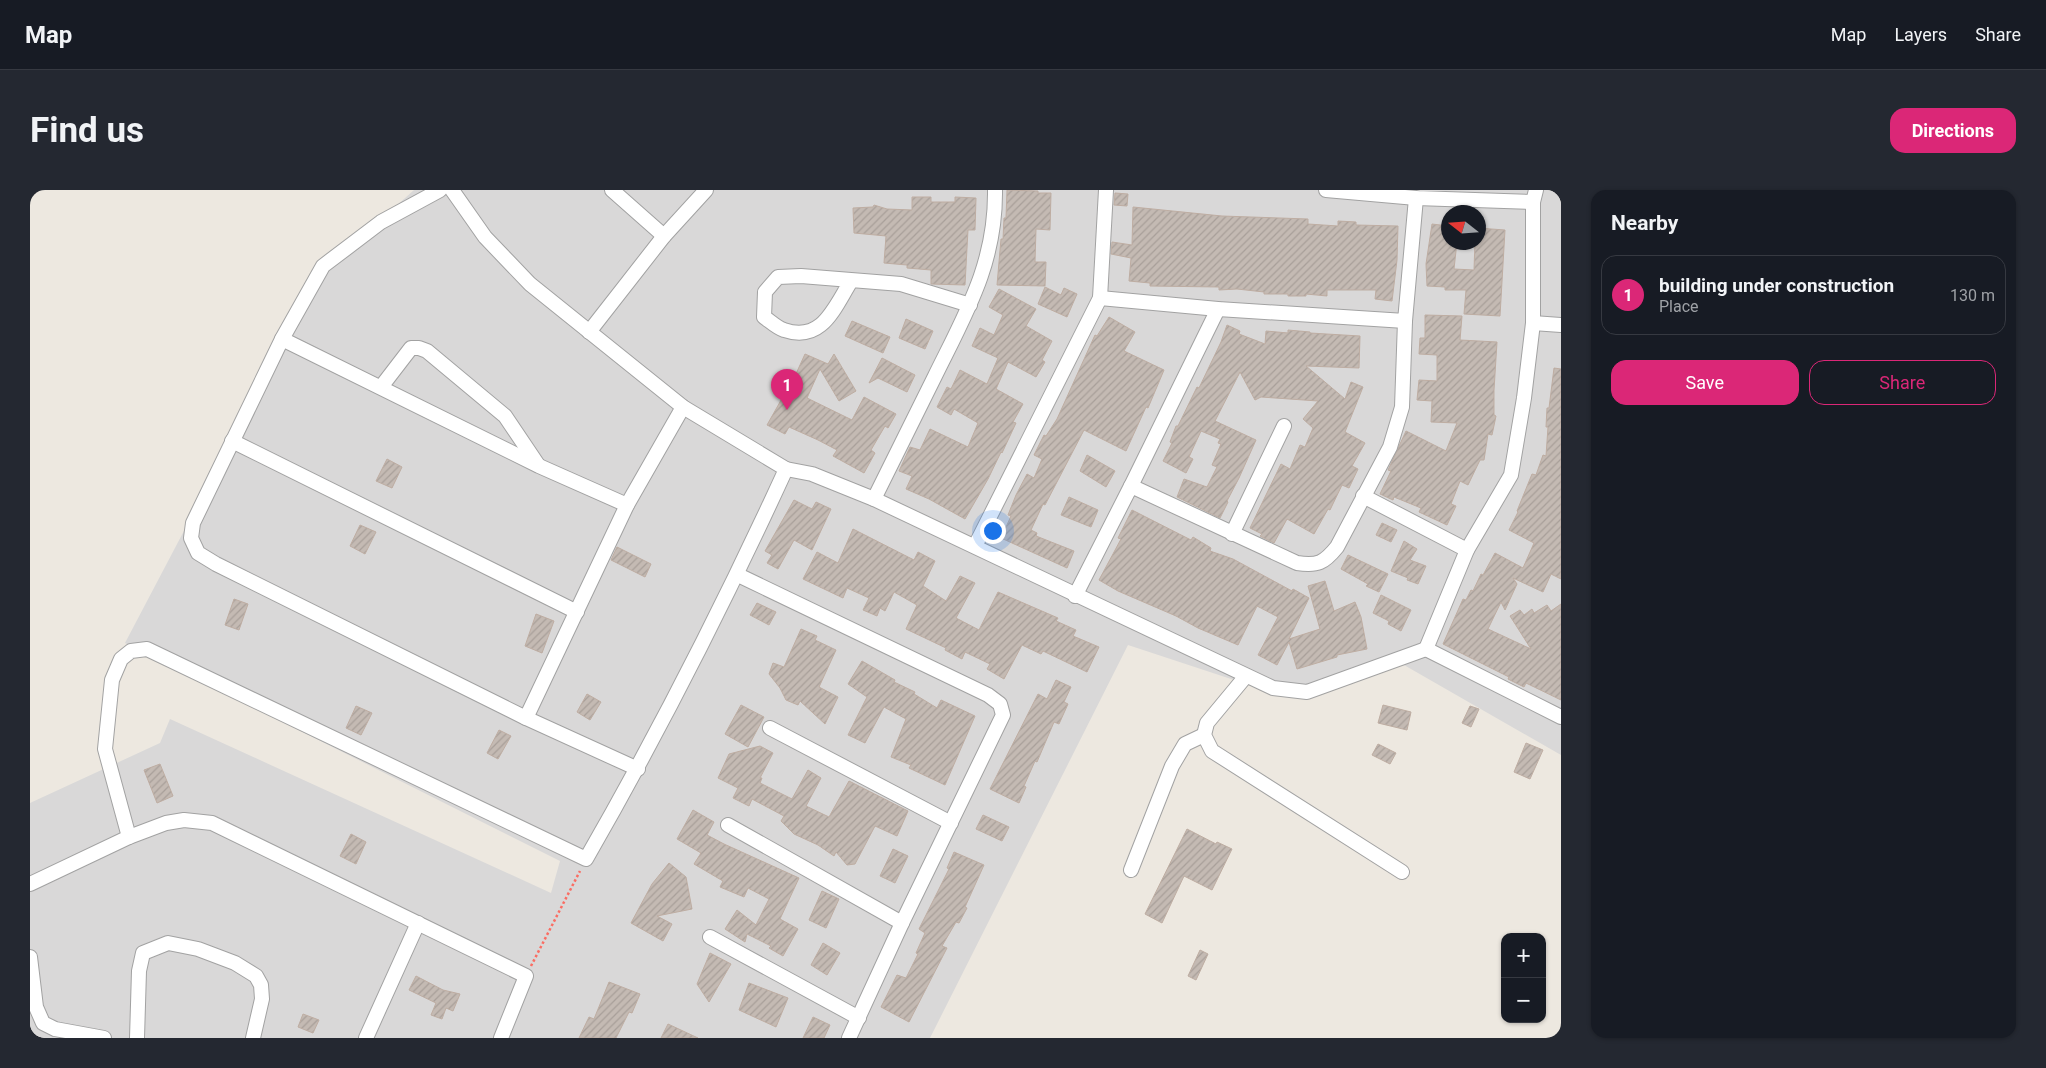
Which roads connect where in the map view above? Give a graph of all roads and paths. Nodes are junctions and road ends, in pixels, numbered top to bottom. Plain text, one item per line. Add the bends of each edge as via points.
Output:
1 (440, 190) edge
2 (452, 190) edge
3 (612, 190) edge
4 (706, 190) edge
5 (994, 190) edge
6 (1106, 190) edge
7 (1322, 190) edge
8 (1326, 190) edge
9 (1534, 196) edge
10 (1416, 198) junction
11 (664, 236) junction
12 (851, 281) junction
13 (1100, 298) junction
14 (970, 305) junction
15 (1218, 310) junction
16 (1405, 321) junction
17 (1532, 324) junction
18 (1561, 325) edge
19 (589, 332) junction
20 (282, 340) junction
21 (381, 387) junction
22 (683, 407) junction
23 (1284, 426) dead end
24 (232, 441) junction
25 (539, 466) junction
26 (786, 468) junction
27 (1131, 486) junction
28 (1363, 496) junction
29 (874, 499) junction
30 (627, 505) junction
31 (1232, 534) junction
32 (975, 546) junction
33 (1467, 550) junction
34 (738, 575) junction
35 (1075, 596) junction
36 (577, 612) junction
37 (1426, 649) junction
38 (1246, 676) junction
39 (1561, 717) edge
40 (526, 718) junction
41 (770, 728) dead end
42 (1204, 735) junction
43 (638, 769) junction
44 (950, 823) junction
45 (728, 825) dead end
46 (129, 837) junction
47 (586, 859) junction
48 (1131, 870) dead end
49 (1402, 872) dead end
50 (30, 884) edge
51 (418, 923) junction
52 (902, 923) junction
53 (710, 937) dead end
54 (30, 958) edge
55 (526, 976) junction
56 (859, 1018) junction
57 (104, 1038) edge
58 (137, 1038) edge
59 (253, 1038) edge
60 (366, 1038) edge
61 (500, 1038) edge
62 (850, 1038) edge

1 - 20 street via 381,222 323,266
2 - 19 street via 485,237 530,284
3 - 11 street
4 - 11 street
5 - 14 street via 995,214 984,270
6 - 13 street
7 - 8 street
8 - 10 street
9 - 10 street
9 - 17 street
10 - 16 street
11 - 19 street
12 - 12 street via 778,277 765,292 764,317 782,330 805,334 825,323
12 - 14 street via 901,284
13 - 15 street
13 - 32 street
14 - 29 street
15 - 16 street
15 - 27 street
16 - 28 street via 1402,407 1390,447
17 - 18 street
17 - 33 street via 1511,474
19 - 22 street
20 - 21 street
20 - 24 street
21 - 25 street
21 - 25 street via 411,348 427,351 505,416
22 - 26 street
22 - 30 street
23 - 31 street
24 - 36 street
24 - 40 street via 193,523 191,538 198,553
25 - 30 street
26 - 29 street via 812,474
26 - 34 street
27 - 31 street
27 - 35 street
28 - 31 street via 1337,547 1326,560 1311,565 1297,563
28 - 33 street
29 - 32 street
30 - 36 street
32 - 35 street
33 - 37 street
34 - 43 street
34 - 44 street via 1000,704 1004,715
35 - 38 street
36 - 40 street
37 - 38 street via 1307,692 1273,688
37 - 39 street
38 - 42 street via 1206,723
40 - 43 street
41 - 44 street
42 - 48 street via 1185,744 1176,759
42 - 49 street via 1212,751
43 - 47 street
44 - 52 street
45 - 52 street
46 - 47 street via 105,749 112,680 121,659 131,651 147,649
46 - 50 street
46 - 51 street via 166,823 184,820 212,823
47 - 55 path
51 - 55 street
51 - 60 street
52 - 56 street
53 - 56 street
54 - 57 street via 36,1007 43,1022 55,1029
55 - 61 street
56 - 62 street
58 - 59 street via 139,971 143,954 168,943 198,949 235,963 256,976 262,985 262,999

